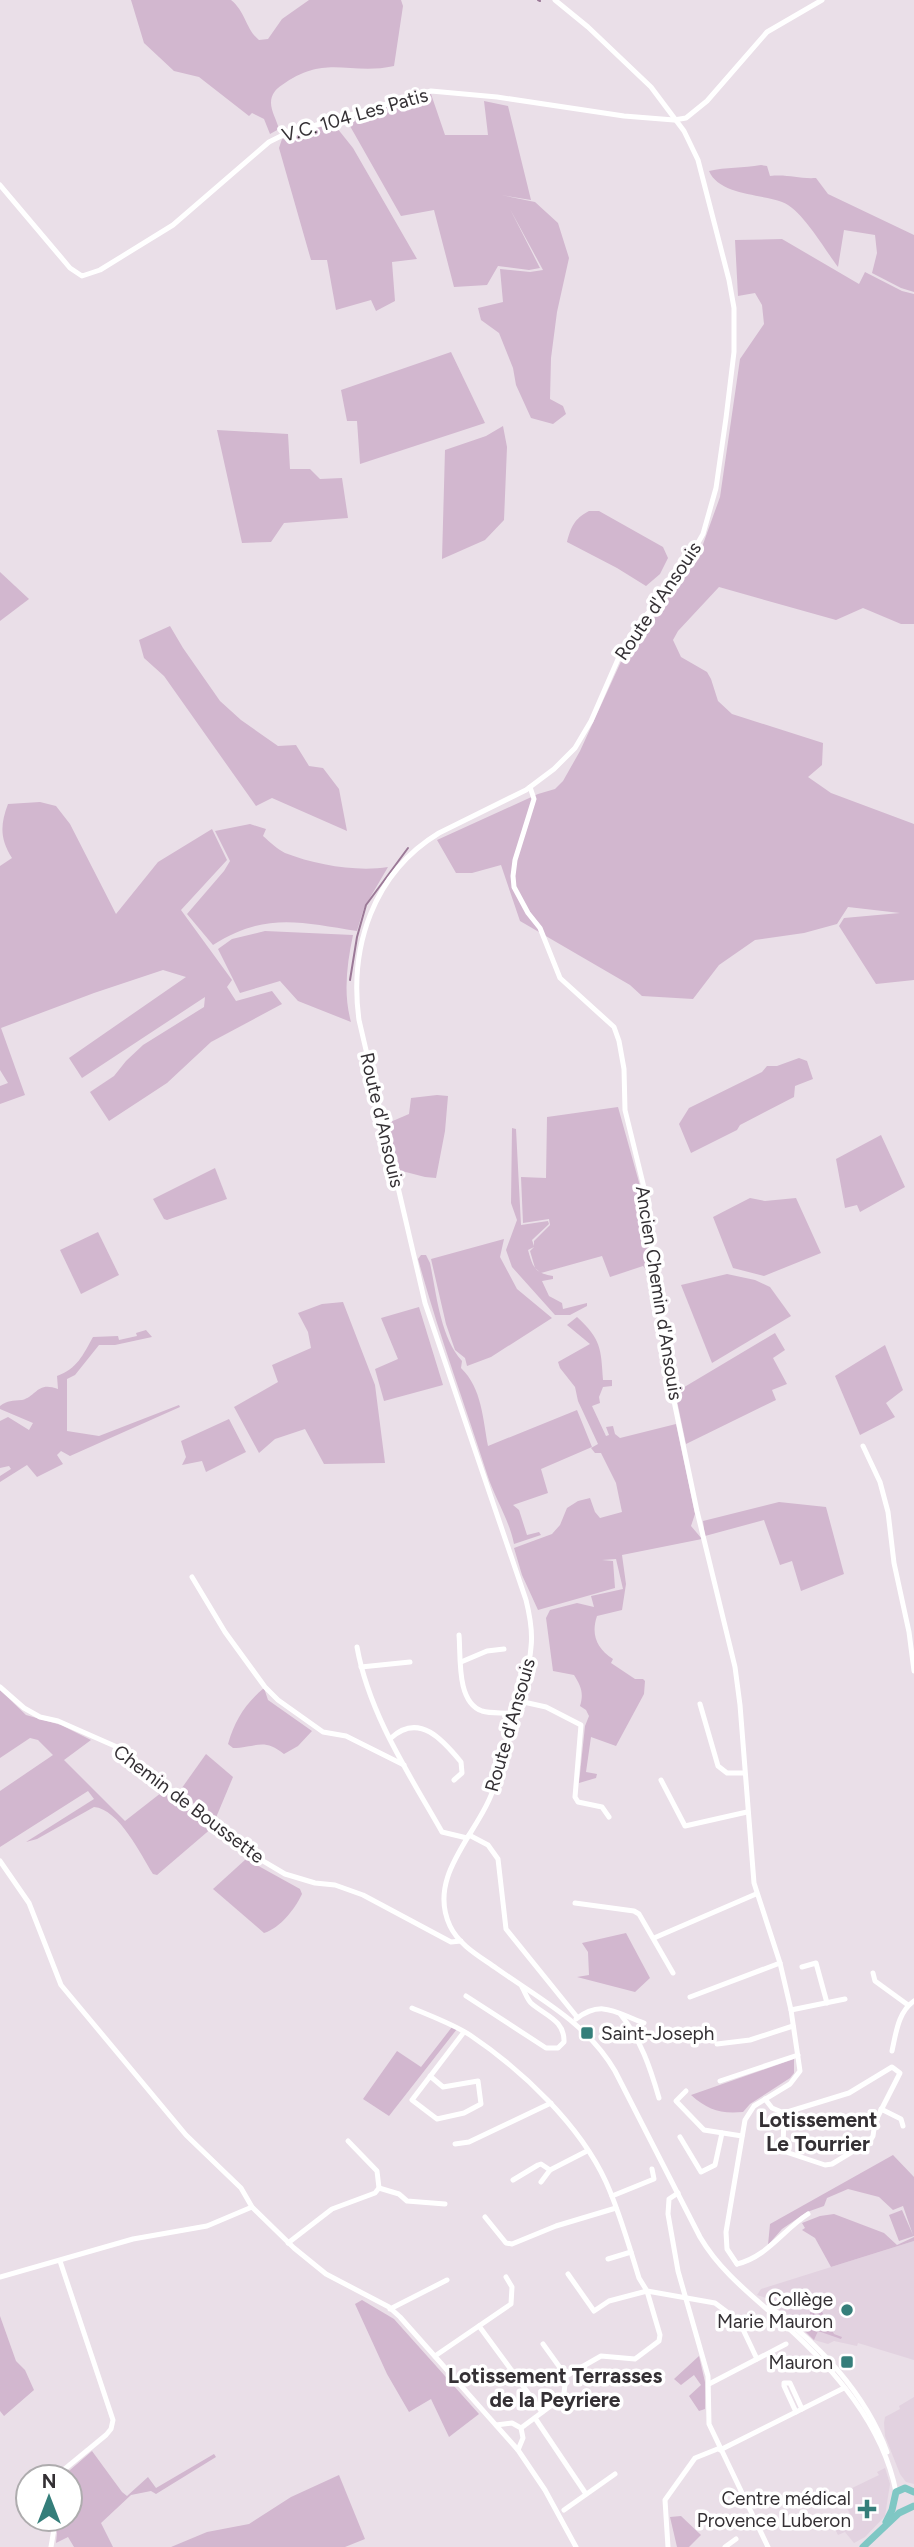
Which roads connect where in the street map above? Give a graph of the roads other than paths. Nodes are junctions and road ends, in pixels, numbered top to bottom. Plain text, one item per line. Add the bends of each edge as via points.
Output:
1 (555, 0) edge
2 (822, 0) edge
3 (677, 120) junction
4 (0, 185) edge
5 (530, 787) junction
6 (863, 1446) dead end
7 (192, 1577) dead end
8 (459, 1635) dead end
9 (357, 1647) dead end
10 (504, 1649) dead end
11 (410, 1662) dead end
12 (461, 1662) junction
13 (361, 1667) junction
14 (914, 1671) edge
15 (0, 1687) edge
16 (519, 1701) junction
17 (700, 1704) dead end
18 (515, 1714) junction
19 (391, 1738) junction
20 (404, 1765) junction
21 (744, 1773) junction
22 (454, 1780) dead end
23 (661, 1780) dead end
24 (747, 1812) junction
25 (609, 1816) dead end
26 (468, 1837) junction
27 (0, 1861) edge
28 (756, 1894) junction
29 (575, 1903) dead end
30 (654, 1938) junction
31 (461, 1941) junction
32 (780, 1963) junction
33 (802, 1967) dead end
34 (673, 1973) dead end
35 (873, 1973) dead end
36 (520, 1985) junction
37 (466, 1996) dead end
38 (690, 1997) dead end
39 (845, 1999) dead end
40 (827, 2003) junction
41 (911, 2003) edge
42 (412, 2007) dead end
43 (791, 2010) junction
44 (621, 2015) junction
45 (576, 2020) junction
46 (644, 2023) dead end
47 (793, 2026) junction
48 (464, 2032) junction
49 (717, 2044) dead end
50 (892, 2051) dead end
51 (798, 2055) junction
52 (430, 2076) junction
53 (720, 2081) dead end
54 (686, 2091) dead end
55 (659, 2098) dead end
56 (765, 2099) junction
57 (551, 2103) junction
58 (881, 2109) junction
59 (783, 2113) junction
60 (903, 2126) dead end
61 (722, 2133) junction
62 (742, 2136) junction
63 (680, 2137) dead end
64 (348, 2141) dead end
65 (455, 2144) dead end
66 (587, 2151) junction
67 (652, 2169) dead end
68 (550, 2170) junction
69 (513, 2180) dead end
70 (541, 2182) dead end
71 (379, 2188) junction
72 (678, 2193) junction
73 (612, 2196) junction
74 (445, 2204) dead end
75 (252, 2207) junction
76 (616, 2208) junction
77 (807, 2214) dead end
78 (485, 2217) dead end
79 (288, 2242) junction
80 (631, 2252) junction
81 (608, 2259) dead end
82 (60, 2261) junction
83 (737, 2264) junction
84 (568, 2274) dead end
85 (729, 2276) junction
86 (0, 2277) edge
87 (506, 2277) dead end
88 (447, 2280) dead end
89 (647, 2291) junction
90 (685, 2296) junction
91 (390, 2308) junction
92 (479, 2326) junction
93 (543, 2344) dead end
94 (786, 2344) dead end
95 (435, 2356) junction
96 (823, 2358) junction
97 (757, 2359) junction
98 (566, 2376) junction
99 (709, 2384) junction
100 (844, 2388) junction
101 (799, 2410) junction
102 (542, 2412) junction
103 (700, 2416) dead end
104 (534, 2418) junction
105 (709, 2424) junction
106 (496, 2425) junction
107 (521, 2428) junction
108 (720, 2449) junction
109 (518, 2450) junction
110 (72, 2463) edge
111 (615, 2474) dead end
112 (911, 2490) edge
113 (896, 2492) junction
114 (586, 2494) junction
115 (894, 2504) junction
116 (914, 2506) edge
117 (564, 2510) dead end
118 (903, 2511) junction
119 (884, 2526) junction
120 (736, 2539) dead end
121 (576, 2547) edge
122 (668, 2547) edge
123 (725, 2547) edge
124 (768, 2547) edge
125 (863, 2547) edge

1 - 3 street, Route d'Ansouis via 650,87
2 - 3 street via 767,32 707,102
3 - 4 street, V.C. 104 Les Patis via 442,91 420,93 272,139 173,225 86,276 70,268
3 - 5 street, Route d'Ansouis via 704,177 734,308 734,352 712,510 692,556 622,650 582,736 567,757
5 - 16 street, Route d'Ansouis via 439,833 404,862 380,894 365,927 356,980 359,1020 425,1303 530,1619 531,1655
5 - 21 street, Ancien Chemin d'Ansouis via 534,799 515,860 514,887 540,928 560,978 614,1027 619,1041 625,1110 650,1212 653,1272 670,1382 735,1667
6 - 14 street via 888,1512
7 - 20 street via 225,1632 278,1700 323,1732 346,1736
8 - 12 street
9 - 13 street
10 - 12 street
11 - 13 street
12 - 18 street via 464,1689 475,1706
13 - 19 street via 365,1686
15 - 31 street, Chemin de Boussette via 40,1717 117,1747 246,1851 285,1874 363,1895 451,1942
16 - 18 street, Route d'Ansouis
16 - 25 street via 546,1707 581,1725 575,1797 578,1802 602,1807
17 - 21 street via 719,1766 727,1773
18 - 26 street, Route d'Ansouis via 496,1783
19 - 20 street
19 - 22 street via 411,1728 430,1732 461,1762 462,1773
20 - 26 street via 442,1832
21 - 24 street, Ancien Chemin d'Ansouis
23 - 24 street via 685,1826
24 - 28 street, Ancien Chemin d'Ansouis
26 - 31 street, Route d'Ansouis via 444,1887 444,1910
26 - 45 street via 488,1845 498,1859 506,1929
27 - 75 street via 30,1903 61,1985 186,2135 241,2188
28 - 30 street
28 - 32 street, Ancien Chemin d'Ansouis
29 - 30 street via 639,1914
30 - 34 street
31 - 36 street, Route d'Ansouis
32 - 38 street
32 - 43 street, Ancien Chemin d'Ansouis
33 - 40 street via 816,1963
35 - 41 street via 876,1981
36 - 37 street via 531,2002 563,2029 564,2042 558,2049 546,2048
36 - 45 street, Route d'Ansouis
39 - 40 street
40 - 43 street
41 - 50 street via 898,2023
42 - 48 street
43 - 47 street, Ancien Chemin d'Ansouis
44 - 45 street via 600,2007
44 - 46 street
44 - 55 street via 647,2058
45 - 72 street, Route d'Ansouis via 608,2058
47 - 49 street via 750,2040
47 - 51 street, Ancien Chemin d'Ansouis
48 - 52 street
48 - 57 street
51 - 53 street
51 - 56 street via 796,2077
52 - 52 street via 412,2100 437,2119 481,2104 478,2081 443,2087
54 - 61 street via 676,2101 704,2130
56 - 59 street
56 - 62 street via 748,2113
57 - 65 street via 469,2142
57 - 66 street
58 - 59 street via 870,2141 825,2165 783,2149
58 - 59 street via 900,2073 892,2067 849,2093
58 - 60 street via 901,2119
61 - 62 street
61 - 63 street via 715,2165 701,2172
62 - 83 street via 725,2242
64 - 71 street via 377,2171
66 - 68 street
66 - 73 street
67 - 73 street via 654,2179
68 - 69 street via 541,2164
68 - 70 street
71 - 74 street via 407,2201
71 - 79 street via 332,2209
72 - 85 street, Route d'Ansouis via 706,2248
72 - 90 street via 669,2199 668,2214
73 - 76 street
75 - 79 street
75 - 82 street via 207,2226 133,2239
76 - 78 street via 512,2244 506,2243
76 - 80 street
77 - 83 street via 769,2248
79 - 91 street via 327,2274
80 - 81 street
80 - 89 street
82 - 86 street
82 - 110 street via 113,2420 106,2435
83 - 85 street
84 - 89 street via 594,2312 609,2301
85 - 96 street, Route d'Ansouis
87 - 92 street via 512,2287 511,2304
88 - 91 street
89 - 90 street
89 - 98 street via 660,2335 658,2343 635,2359 594,2358
90 - 97 street via 715,2302 739,2321
90 - 99 street
91 - 95 street
92 - 95 street
92 - 102 street
93 - 98 street
94 - 97 street
95 - 106 street
96 - 100 street, Route d'Ansouis
96 - 112 street, Route d'Ansouis via 869,2412 896,2478
97 - 99 street
98 - 102 street via 564,2393
99 - 105 street
100 - 101 street
100 - 113 street, Route d'Ansouis via 873,2430
101 - 101 street via 783,2386 784,2383 790,2383
101 - 108 street
102 - 104 street
103 - 105 street
104 - 107 street
104 - 114 street
105 - 108 street
106 - 107 street via 512,2423
106 - 109 street
107 - 109 street
108 - 122 street via 695,2458 666,2500
108 - 124 street
109 - 121 street
111 - 114 street
112 - 113 main road
113 - 115 main road
114 - 117 street
115 - 118 main road
115 - 119 main road
116 - 118 main road
118 - 119 main road
119 - 125 main road
120 - 123 street

